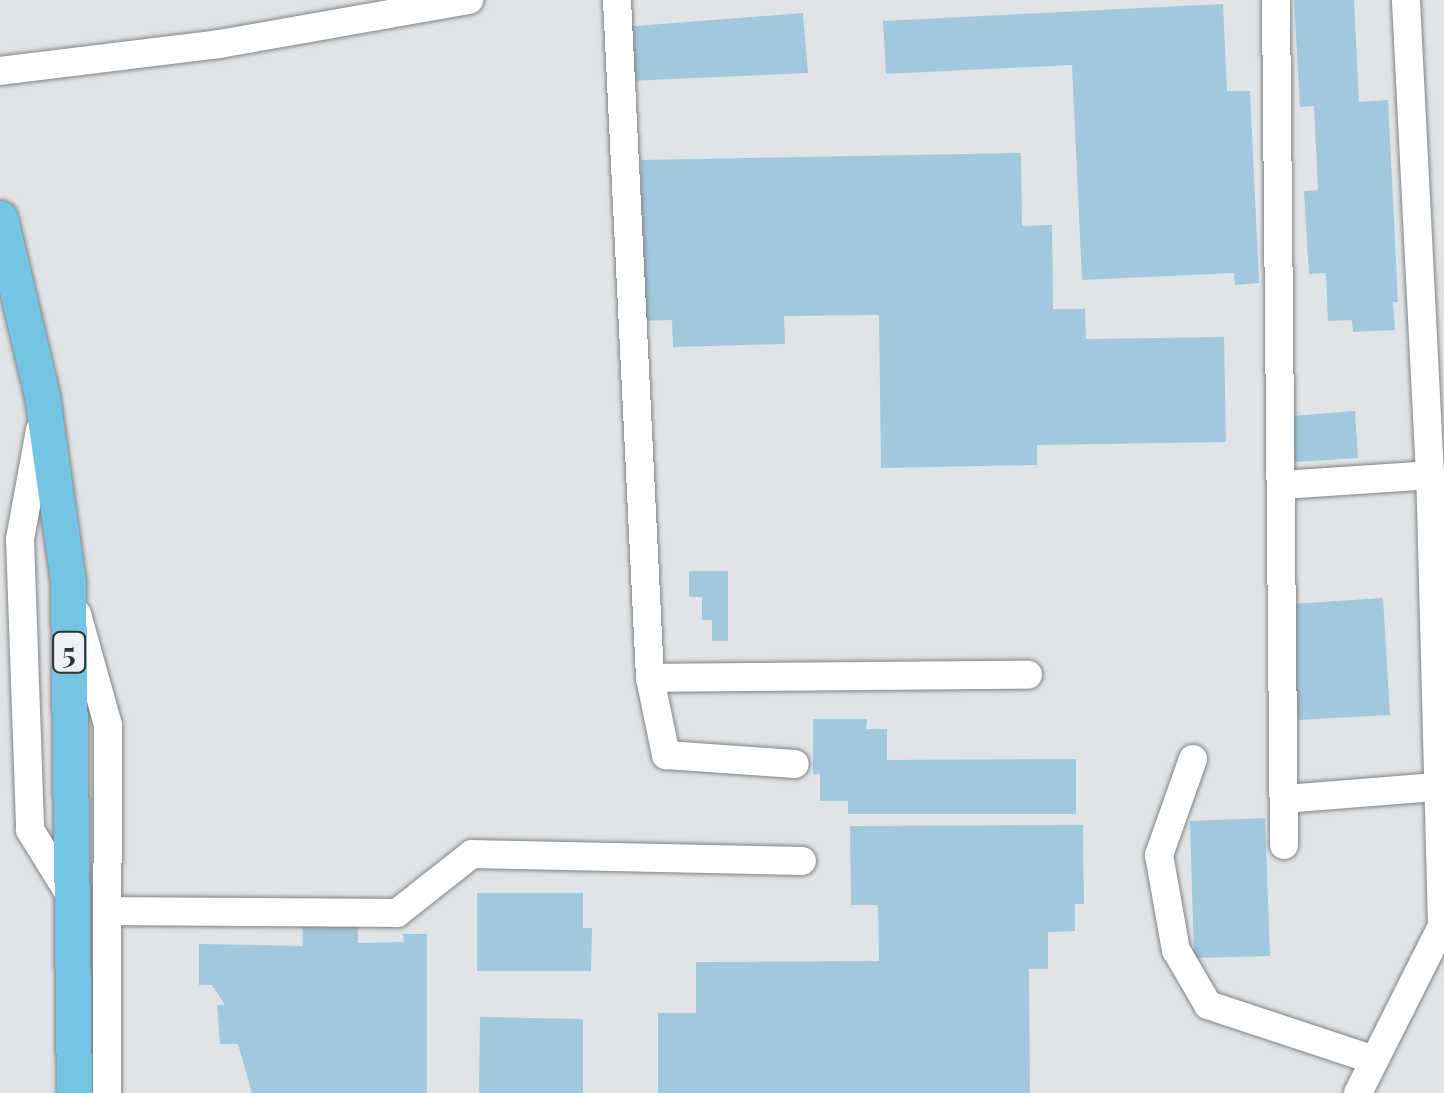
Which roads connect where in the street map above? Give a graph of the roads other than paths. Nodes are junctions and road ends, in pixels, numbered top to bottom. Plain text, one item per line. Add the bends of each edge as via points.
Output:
1 (469, 0) edge
2 (617, 0) edge
3 (1276, 0) edge
4 (1406, 0) edge
5 (385, 8) edge
6 (0, 71) edge
7 (0, 218) edge
8 (44, 409) junction
9 (1430, 474) junction
10 (1281, 485) junction
11 (68, 582) junction
12 (11, 629) edge
13 (1028, 675) dead end
14 (650, 678) junction
15 (1193, 759) dead end
16 (795, 764) dead end
17 (1438, 787) junction
18 (1284, 799) junction
19 (1284, 845) dead end
20 (802, 861) dead end
21 (73, 901) junction
22 (109, 912) junction
23 (1374, 1060) junction
24 (74, 1093) edge
25 (107, 1093) edge
26 (1358, 1093) edge

1 - 5 street
2 - 14 street
3 - 10 street
4 - 9 street
5 - 6 street via 219,44
7 - 8 main road, 5
8 - 11 main road, 5
8 - 12 street
9 - 10 street
9 - 17 street
10 - 18 street
11 - 21 main road, 5
11 - 22 street via 108,725
12 - 21 street via 30,830
13 - 14 street
14 - 16 street via 666,756
15 - 23 street via 1159,856 1176,950 1208,1005
17 - 18 street
17 - 23 street via 1442,926
18 - 19 street
20 - 22 street via 472,854 397,913
21 - 24 main road, 5
22 - 25 street
23 - 26 street

